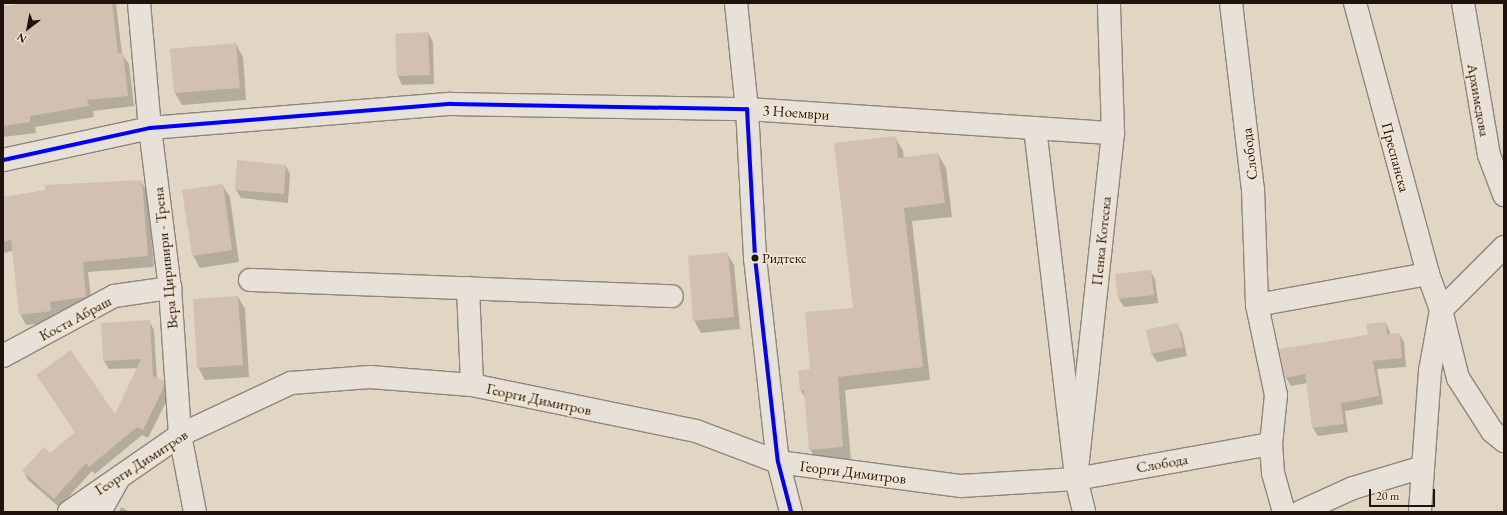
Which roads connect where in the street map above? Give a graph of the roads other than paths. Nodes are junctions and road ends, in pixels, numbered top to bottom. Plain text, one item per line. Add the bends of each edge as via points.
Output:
1 (139, 3) edge
2 (736, 3) edge
3 (1109, 3) edge
4 (1231, 3) edge
5 (1355, 3) edge
6 (1463, 3) edge
7 (747, 109) junction
8 (150, 128) junction
9 (1036, 128) junction
10 (1112, 133) junction
11 (3, 160) edge
12 (1504, 195) edge
13 (1504, 247) edge
14 (1428, 274) junction
15 (250, 280) dead end
16 (170, 288) junction
17 (468, 288) junction
18 (672, 296) dead end
19 (1257, 305) junction
20 (1441, 310) junction
21 (4, 357) edge
22 (472, 385) junction
23 (180, 435) junction
24 (1504, 441) edge
25 (1271, 444) junction
26 (778, 462) junction
27 (1423, 467) junction
28 (121, 475) junction
29 (1076, 479) junction
30 (69, 512) edge
31 (100, 512) edge
32 (195, 512) edge
33 (791, 512) edge
34 (1084, 512) edge
35 (1284, 512) edge
36 (1300, 512) edge
37 (1420, 512) edge

1 - 8 street, Вера Циривири - Трена
2 - 7 street
3 - 10 street, Пенка Котеска
4 - 19 street, Слобода via 1253,189
5 - 14 street, Преспанска
6 - 12 street, Архимедова via 1489,155
7 - 8 street, 3 Ноември via 451,104
7 - 9 street, 3 Ноември
7 - 26 street via 755,258
8 - 11 street, 3 Ноември
8 - 16 street, Вера Циривири - Трена
9 - 10 street, 3 Ноември
9 - 29 street, Пенка Котеска
10 - 29 street, Пенка Котеска
13 - 20 street
14 - 19 street
14 - 20 street, Преспанска
15 - 17 street
16 - 21 street, Коста Абраш via 114,296
16 - 23 street, Вера Циривири - Трена
17 - 18 street
17 - 22 street, Георги Димитров
19 - 25 street, Слобода via 1276,395
20 - 24 street, Преспанска via 1458,378 1492,431
20 - 27 street via 1430,371
22 - 23 street, Георги Димитров via 370,377 291,383
22 - 26 street, Георги Димитров via 696,431
23 - 28 street, Георги Димитров
23 - 32 street, Вера Циривири - Трена
25 - 29 street, Слобода
25 - 35 street, Слобода via 1273,473
26 - 29 street, Георги Димитров via 961,486
26 - 33 street
27 - 36 street via 1353,488
27 - 37 street
28 - 30 street, Георги Димитров
28 - 31 street
29 - 34 street, Пенка Котеска

